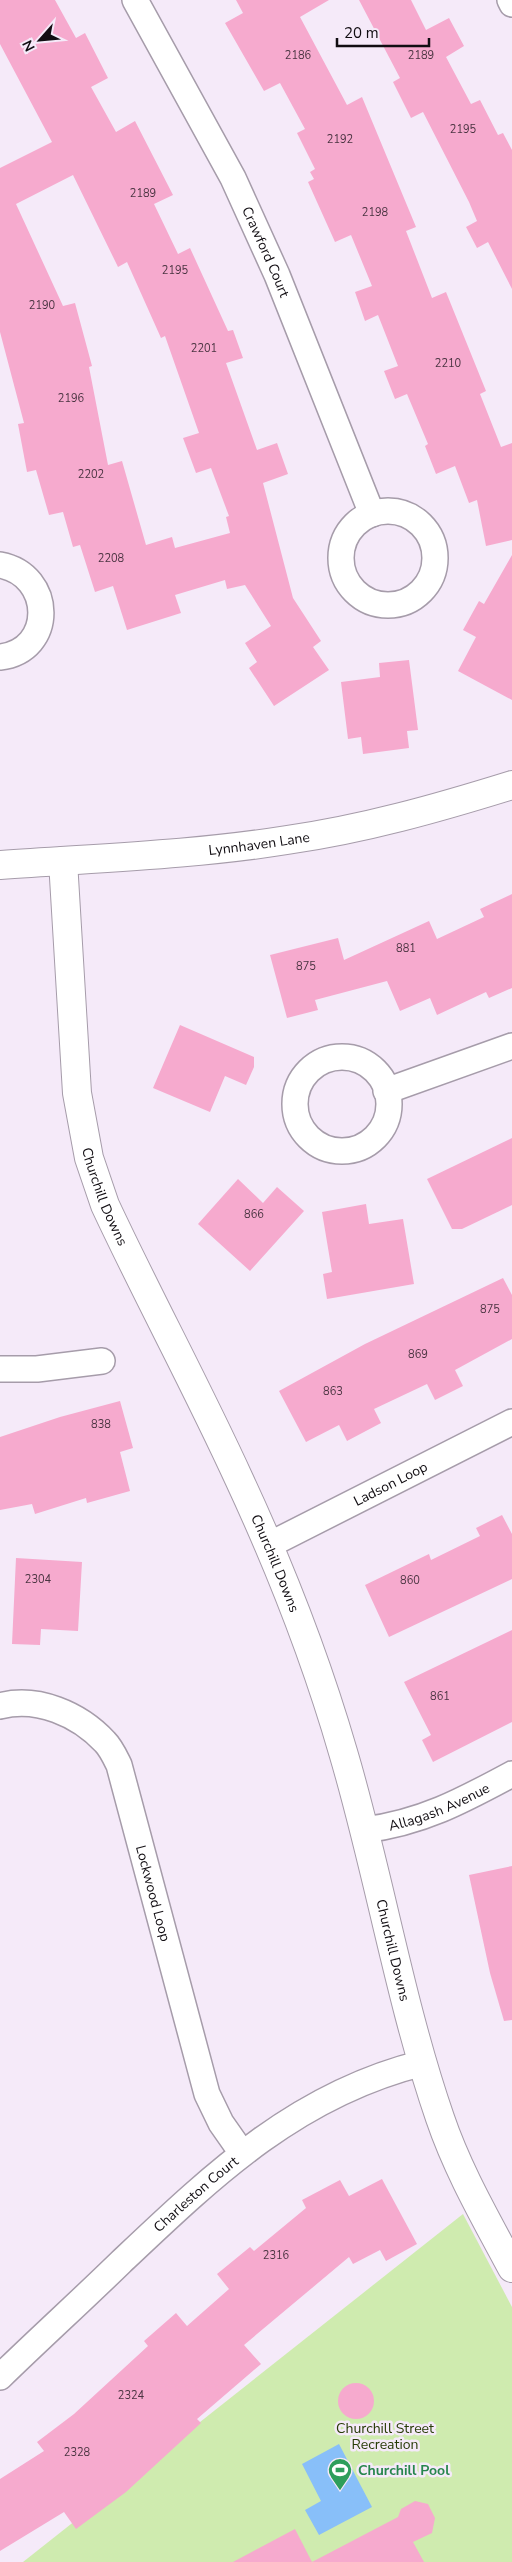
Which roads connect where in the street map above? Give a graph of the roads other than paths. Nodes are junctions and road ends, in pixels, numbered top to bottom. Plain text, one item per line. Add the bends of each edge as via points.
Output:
1 (135, 0) edge
2 (510, 0) edge
3 (512, 4) edge
4 (372, 514) dead end
5 (0, 565) edge
6 (0, 657) edge
7 (512, 785) edge
8 (63, 861) junction
9 (0, 865) edge
10 (512, 1046) edge
11 (386, 1090) dead end
12 (102, 1361) dead end
13 (0, 1369) edge
14 (512, 1422) edge
15 (269, 1545) junction
16 (0, 1706) edge
17 (512, 1774) edge
18 (364, 1830) junction
19 (423, 2063) junction
20 (242, 2153) junction
21 (512, 2268) edge
22 (1, 2375) edge

1 - 4 street, Crawford Court via 233,178 278,275
2 - 3 street
5 - 6 street via 24,574 34,585 42,613 32,640 21,650
7 - 8 street, Lynnhaven Lane via 367,826 288,840
8 - 9 street, Lynnhaven Lane
8 - 15 street, Churchill Downs via 77,1093 89,1158 109,1214 239,1477
10 - 11 street
12 - 13 street via 36,1369
14 - 15 street, Ladson Loop
15 - 18 street, Churchill Downs via 311,1654
16 - 20 street, Lockwood Loop via 33,1704 61,1711 88,1725 106,1743 119,1765 207,2094 221,2123
17 - 18 street, Allagash Avenue via 430,1815
18 - 19 street, Churchill Downs
19 - 20 street, Charleston Court via 360,2082 283,2123
19 - 21 street, Churchill Downs via 441,2120 464,2176
20 - 22 street, Charleston Court via 176,2210

